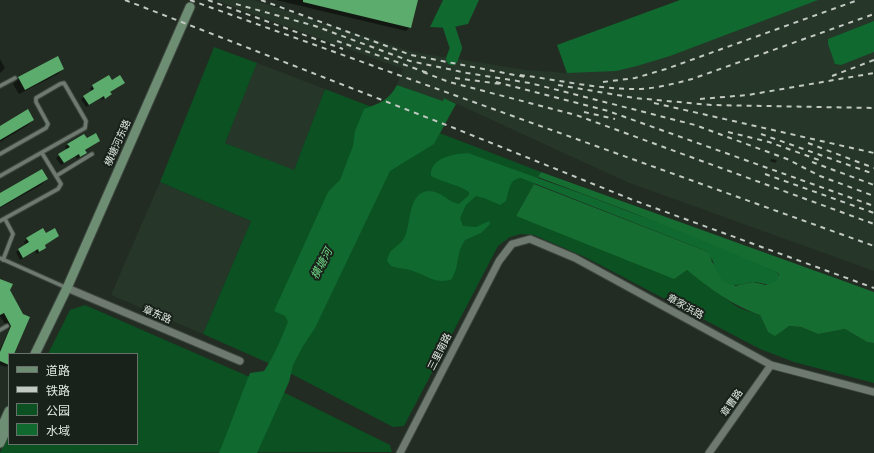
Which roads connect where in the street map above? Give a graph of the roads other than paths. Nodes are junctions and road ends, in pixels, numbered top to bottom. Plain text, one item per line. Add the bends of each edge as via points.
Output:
1 (190, 7) dead end
2 (15, 78) dead end
3 (0, 86) edge
4 (42, 153) junction
5 (0, 154) edge
6 (92, 154) dead end
7 (0, 176) edge
8 (56, 176) junction
9 (5, 219) junction
10 (0, 221) edge
11 (2, 259) edge
12 (499, 261) joint
13 (67, 288) junction
14 (7, 326) dead end
15 (0, 330) edge
16 (35, 353) edge
17 (41, 353) edge
18 (240, 361) dead end
19 (771, 365) junction
20 (874, 392) edge
21 (8, 413) edge
22 (8, 425) edge
23 (0, 431) edge
24 (0, 443) edge
25 (400, 453) edge
26 (709, 453) edge

1 - 13 main road, 横塘河东路
2 - 3 lane
4 - 5 lane via 85,128 86,121 64,83 36,98 48,124 46,128
4 - 7 lane
4 - 8 lane
6 - 8 lane
8 - 9 lane via 60,184 58,189
9 - 10 lane
9 - 11 lane via 13,234
11 - 13 lane
12 - 19 street, 章家浜路 via 512,244 530,239 575,258
12 - 25 street, 三里南路
13 - 16 main road, 横塘河东路
13 - 17 main road, 横塘河东路 via 62,307
13 - 18 street, 章东路
14 - 15 lane
19 - 20 street, 章家浜路
19 - 26 street, 章曹路
21 - 23 main road
22 - 24 main road

